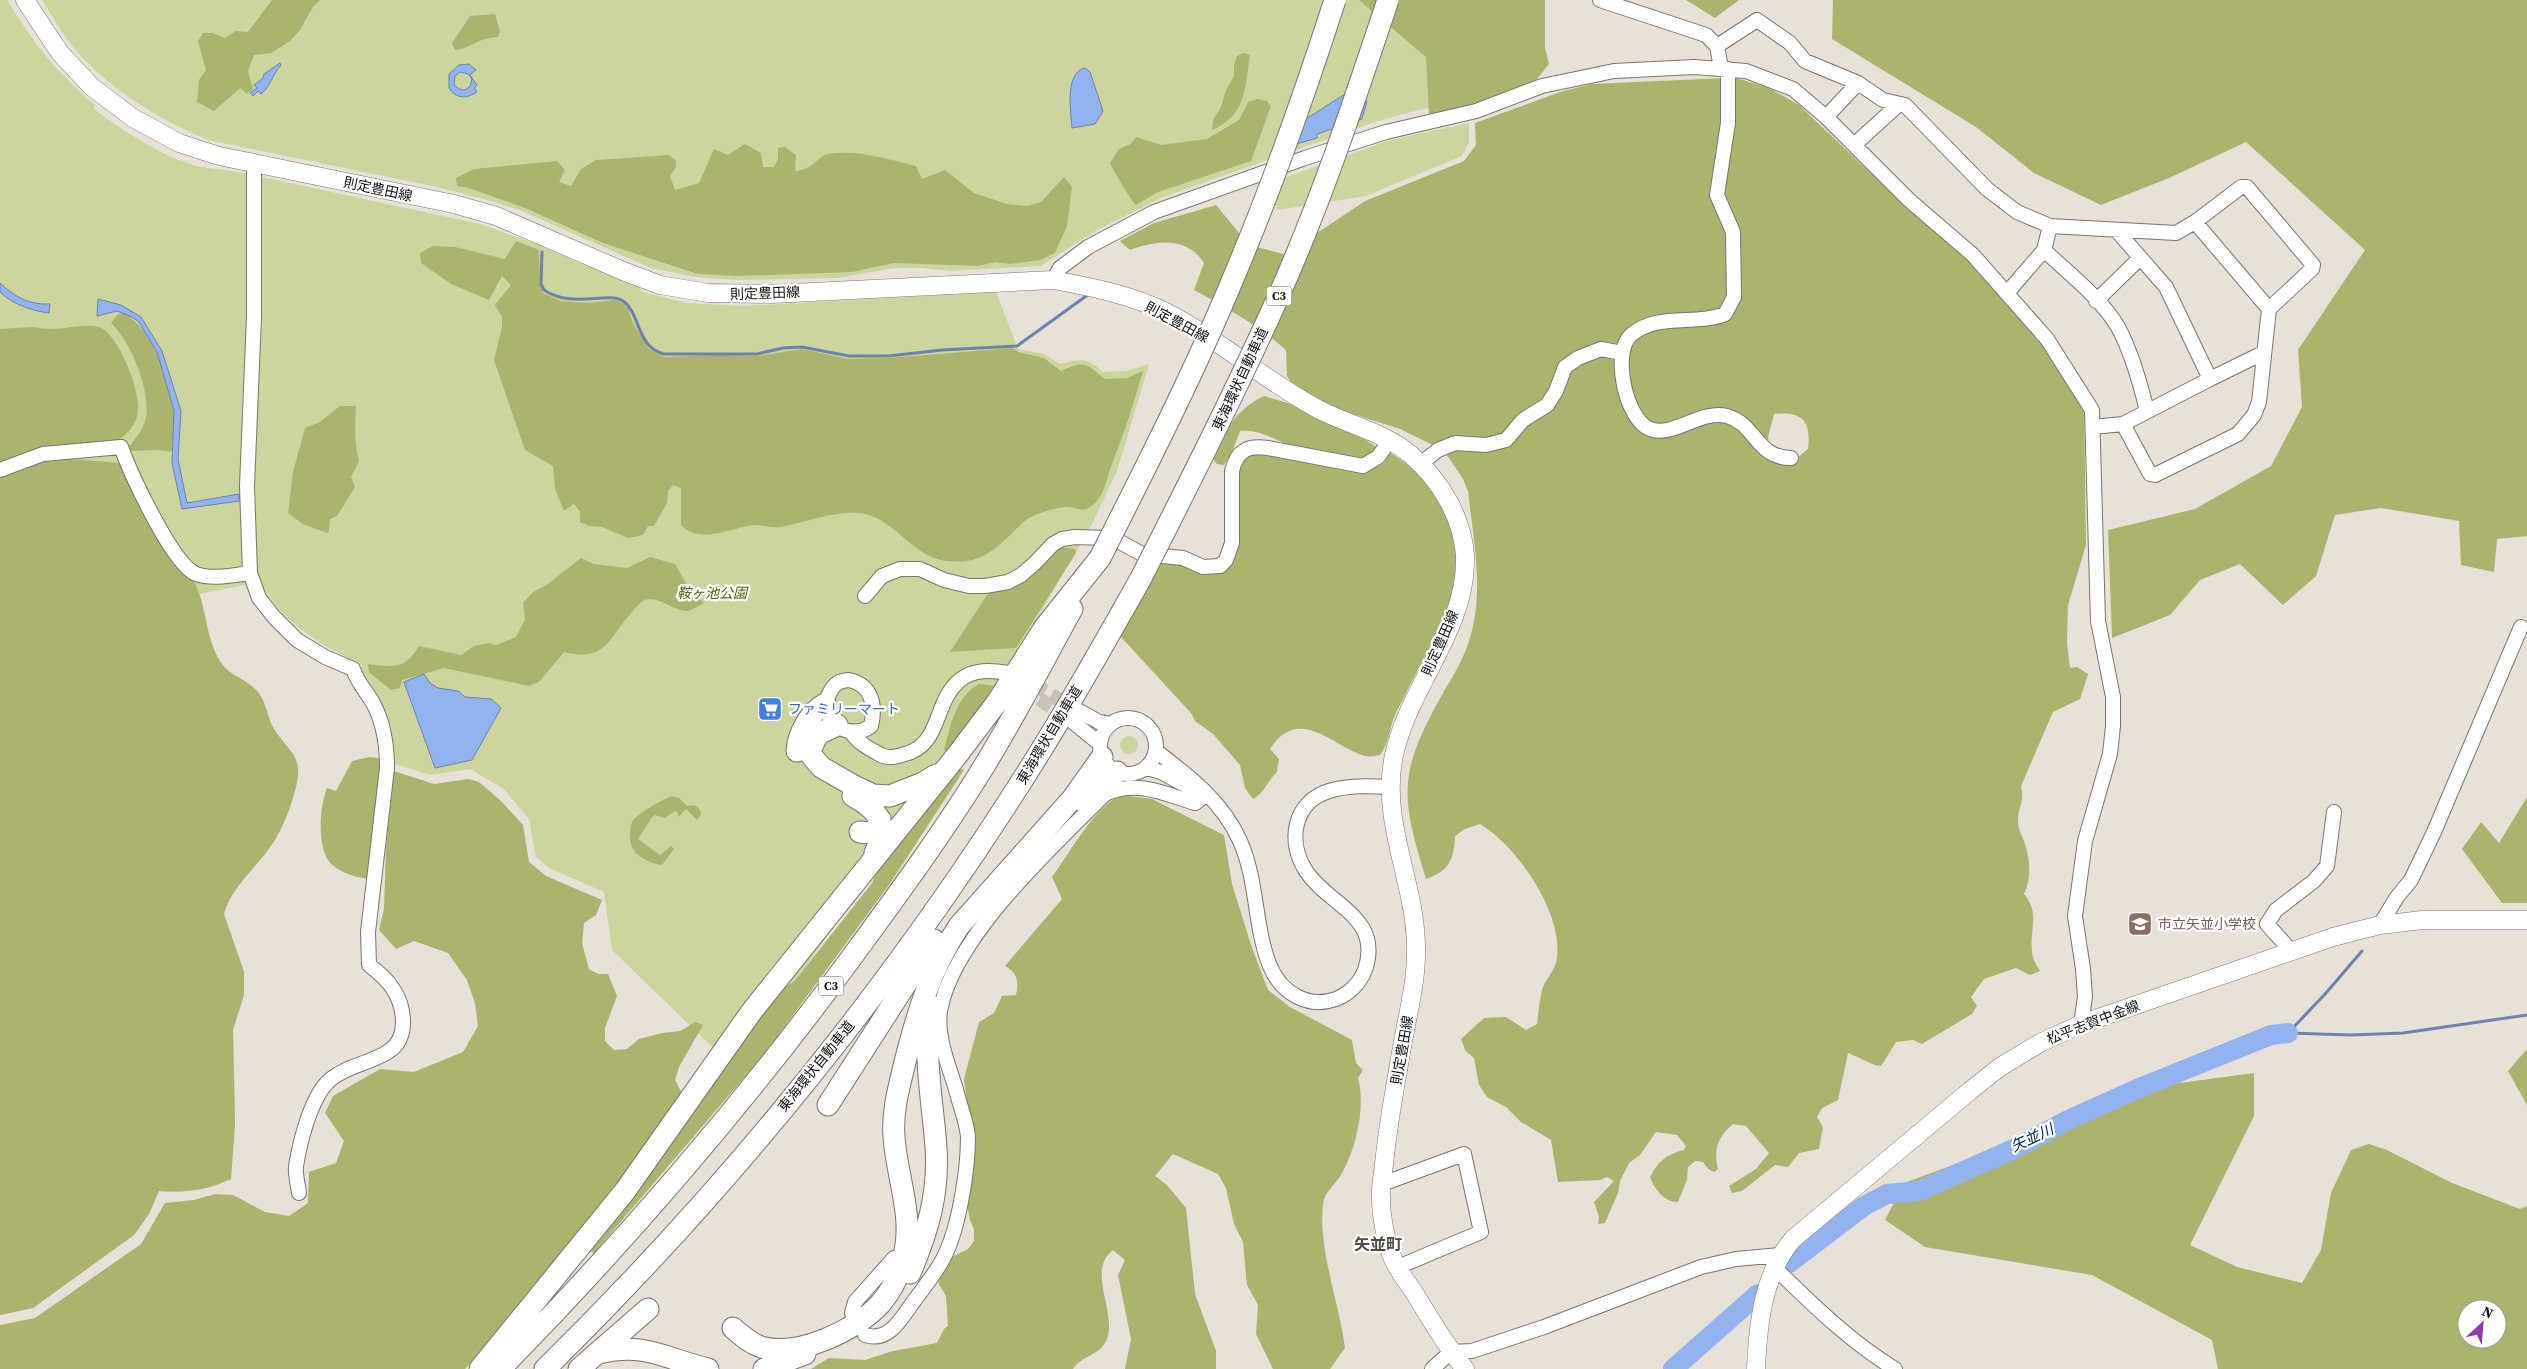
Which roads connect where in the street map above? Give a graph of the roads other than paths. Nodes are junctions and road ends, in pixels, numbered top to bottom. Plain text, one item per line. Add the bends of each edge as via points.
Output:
1 (25, 0) edge
2 (1335, 0) edge
3 (1388, 0) edge
4 (1600, 0) edge
5 (1717, 46) junction
6 (1724, 68) junction
7 (1858, 83) junction
8 (1898, 105) junction
9 (1826, 117) junction
10 (1854, 145) junction
11 (254, 162) junction
12 (2195, 222) junction
13 (2050, 226) junction
14 (2117, 231) junction
15 (2044, 250) junction
16 (2140, 258) junction
17 (1054, 280) junction
18 (2007, 293) junction
19 (2096, 301) junction
20 (2269, 309) junction
21 (2263, 353) junction
22 (1622, 354) junction
23 (2210, 379) junction
24 (2147, 411) junction
25 (2123, 424) junction
26 (2092, 427) junction
27 (1390, 440) junction
28 (1791, 458) dead end
29 (1420, 464) junction
30 (0, 470) edge
31 (1100, 558) junction
32 (250, 574) junction
33 (865, 596) dead end
34 (2521, 627) dead end
35 (1006, 675) dead end
36 (825, 704) junction
37 (1110, 724) junction
38 (871, 726) junction
39 (844, 729) junction
40 (1156, 751) junction
41 (1040, 753) junction
42 (958, 754) junction
43 (900, 756) junction
44 (1106, 758) junction
45 (1147, 768) junction
46 (1390, 788) junction
47 (1206, 795) junction
48 (2334, 812) dead end
49 (880, 819) junction
50 (860, 832) dead end
51 (870, 862) junction
52 (2527, 920) edge
53 (2380, 925) junction
54 (2292, 951) junction
55 (2080, 1024) junction
56 (828, 1105) dead end
57 (1382, 1184) junction
58 (298, 1193) dead end
59 (894, 1258) dead end
60 (1777, 1261) junction
61 (1398, 1267) junction
62 (648, 1309) dead end
63 (852, 1313) dead end
64 (733, 1328) dead end
65 (865, 1335) dead end
66 (1451, 1352) junction
67 (598, 1353) junction
68 (480, 1369) edge
69 (500, 1369) edge
70 (545, 1369) edge
71 (579, 1369) edge
72 (708, 1369) edge
73 (764, 1369) edge
74 (1432, 1369) edge
75 (1465, 1369) edge
76 (1756, 1369) edge
77 (1895, 1369) edge

1 - 11 main road, 則定豊田線 via 60,53 92,86 133,118 179,143
2 - 31 highway, C3, bridge via 1275,174 1235,275 1157,446
3 - 41 highway, 東海環状自動車道 / C3, bridge via 1358,90 1280,293 1198,468 1140,580
4 - 5 street via 1698,32 1712,39
5 - 6 street
5 - 7 street via 1758,20 1790,43 1805,61
6 - 9 street via 1746,71 1793,90
6 - 17 street via 1662,67 1584,76 1542,86 1476,110 1341,146 1154,212 1088,247 1060,268
6 - 22 street via 1728,123 1717,195 1733,232 1734,296 1725,314 1715,318 1662,321 1641,328 1625,342
7 - 8 street
7 - 9 street
8 - 10 street
8 - 13 street via 1905,105 2004,203
9 - 10 street
10 - 18 street via 1909,200 1972,255
11 - 17 main road, 則定豊田線 via 454,204 496,216 623,271 686,290 726,295 772,294
11 - 32 street via 254,316 247,486
12 - 14 street via 2176,233
12 - 20 street
12 - 20 street via 2246,186 2312,261 2312,269
13 - 14 street
13 - 15 street
14 - 16 street
15 - 18 street
15 - 19 street
16 - 19 street
16 - 23 street via 2166,287
17 - 27 main road, 則定豊田線 via 1113,293 1166,312 1318,409
18 - 26 street via 2047,339 2090,406
19 - 24 street via 2117,326 2127,346
20 - 21 street
21 - 23 street
21 - 25 street via 2259,402 2254,415 2238,434 2154,475 2150,474
22 - 28 street via 1626,396 1645,426 1658,431 1704,416 1729,416 1770,454
22 - 29 street via 1601,349 1592,351 1565,367 1556,391 1546,405 1523,420 1506,440 1486,445 1455,443 1438,450
23 - 24 street
24 - 25 street
25 - 26 street
26 - 55 street via 2098,612 2113,697 2113,726 2110,754 2085,840 2075,916 2084,969
27 - 29 main road, 則定豊田線
27 - 33 street via 1378,457 1363,466 1268,448 1253,446 1244,449 1234,461 1230,491 1232,543 1226,560 1220,566 1203,567 1183,558 1142,554 1107,538 1075,537 1054,544 1035,564 1008,582 969,586 944,580 920,569 900,569 882,576
29 - 46 main road, 則定豊田線 via 1445,494 1455,513 1464,552 1465,574 1452,620 1394,754
30 - 32 street via 43,454 121,446 135,484 179,558 195,573 210,577
31 - 42 highway via 1045,627 998,701
31 - 69 highway, C3 via 977,776 864,941 744,1099 660,1200
32 - 58 street via 259,598 297,640 353,669 379,714 387,749 380,843 368,932 369,965 394,991 403,1023 399,1042 389,1051 340,1074 321,1091 308,1118 301,1144 296,1168
34 - 53 street via 2434,832 2411,880
35 - 43 street via 987,670 961,679 951,689 932,733 922,747
36 - 38 street via 835,684 858,682 870,692
36 - 39 street via 828,715
36 - 49 highway via 819,707 798,741 798,758 811,774 868,804
37 - 40 street via 1126,718 1142,722 1154,735
37 - 44 street via 1105,730
37 - 44 street via 1076,717
38 - 39 street via 864,730
38 - 43 street via 873,738 880,747
39 - 42 highway via 821,731 811,748 814,761 873,795 890,796 923,783
39 - 43 street via 887,758
40 - 45 street
40 - 47 street via 1199,784
41 - 56 highway via 926,954
41 - 70 highway, 東海環状自動車道 / C3 via 938,906 813,1072 681,1228
42 - 51 highway
44 - 45 street via 1132,774
44 - 64 highway via 972,909 946,944 928,984 895,1107 894,1138 908,1220 903,1262 890,1292 869,1314 844,1330 802,1347 774,1349 761,1346 745,1339
44 - 73 highway via 1090,795 977,919 950,956 936,986 928,1034 936,1148 935,1187 931,1217 908,1278 896,1298 846,1336
45 - 47 street
46 - 47 street via 1329,791 1305,807 1298,821 1294,835 1299,860 1320,886 1359,921 1368,948 1368,959 1359,982 1340,998 1328,1002 1298,998 1285,990 1273,972 1264,946 1247,859 1233,827
46 - 57 main road, 則定豊田線 via 1393,827 1415,917 1416,977 1386,1138
47 - 65 street via 1195,803 1170,793 1130,786 1118,787 1105,794 985,920 952,978 940,1012 942,1041 968,1135 962,1201 944,1258 904,1315 887,1334 875,1338
48 - 54 street via 2326,866 2314,881 2276,910 2266,924
49 - 50 highway via 876,830
49 - 51 highway via 881,836
51 - 68 highway via 752,1011 625,1191
52 - 53 main road, 松平志賀中金線 via 2422,920
53 - 54 main road, 松平志賀中金線
54 - 55 main road, 松平志賀中金線
55 - 60 main road, 松平志賀中金線 via 2040,1042 2000,1067 1857,1183 1794,1239
57 - 61 main road, 則定豊田線 via 1380,1197 1386,1232
57 - 61 street via 1464,1154 1481,1232
59 - 63 street via 855,1302
60 - 66 street via 1736,1259 1701,1268 1544,1327 1472,1351
60 - 76 main road, 松平志賀中金線 via 1762,1308
60 - 77 street via 1821,1313 1870,1354
61 - 66 main road, 則定豊田線
62 - 67 highway
66 - 74 street
66 - 75 main road, 則定豊田線
67 - 71 highway
67 - 72 highway via 637,1348

